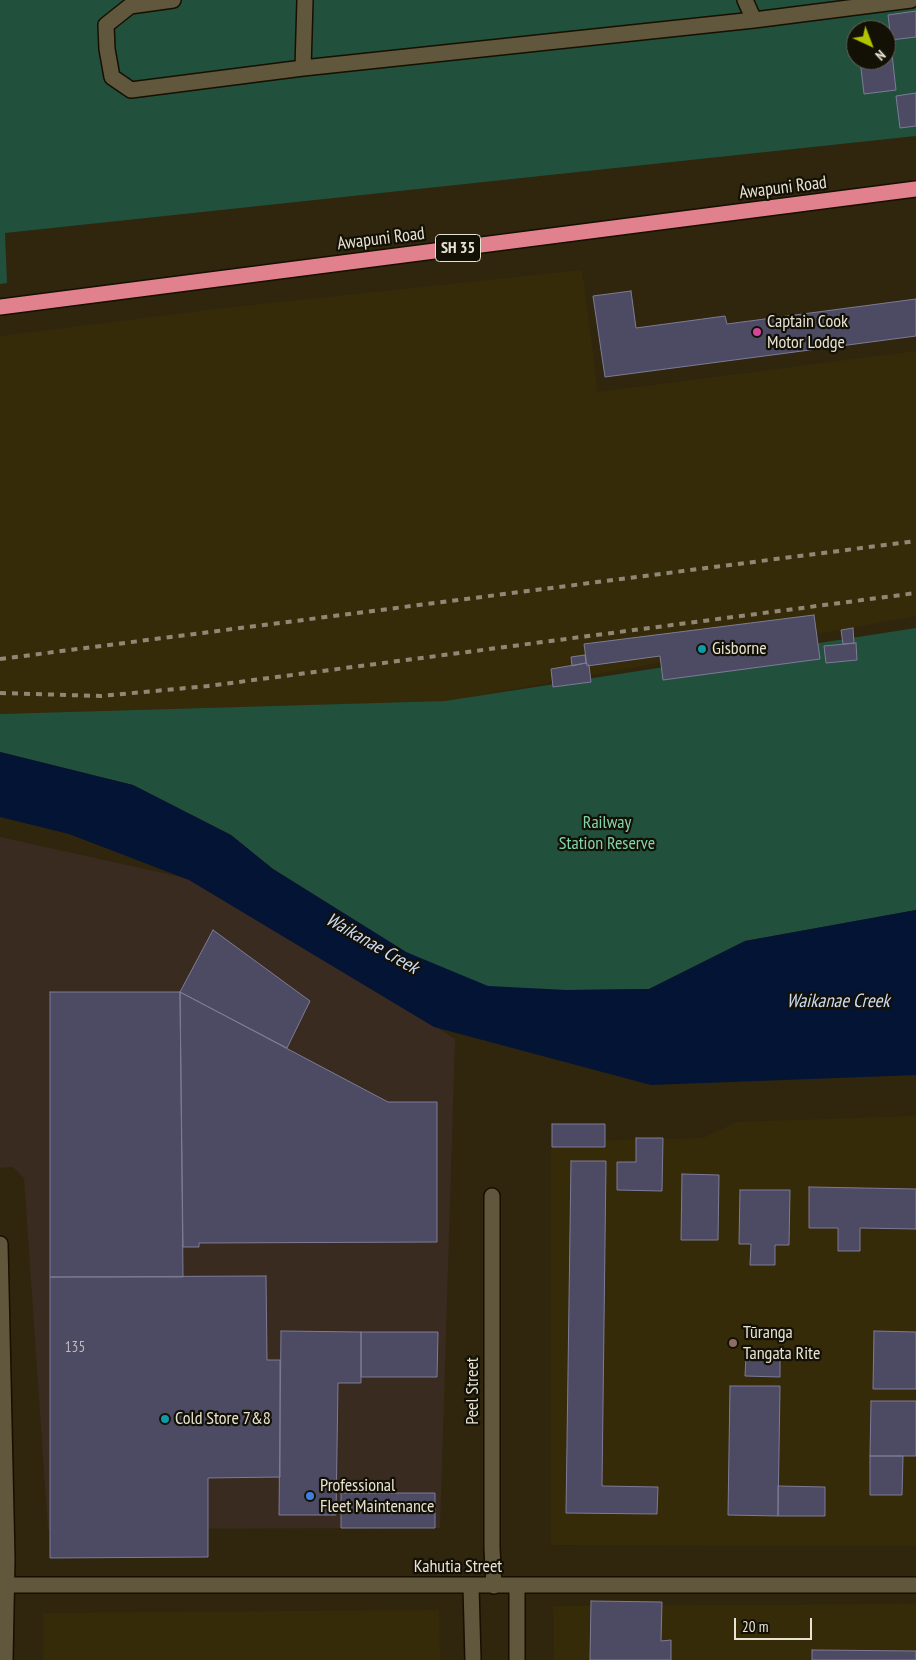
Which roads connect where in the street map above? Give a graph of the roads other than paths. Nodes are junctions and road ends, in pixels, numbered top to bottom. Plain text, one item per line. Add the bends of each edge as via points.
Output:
1 (173, 0) edge
2 (305, 0) edge
3 (745, 0) edge
4 (911, 0) edge
5 (754, 20) junction
6 (303, 68) junction
7 (916, 190) edge
8 (0, 307) edge
9 (492, 1196) dead end
10 (0, 1244) edge
11 (3, 1585) edge
12 (471, 1586) junction
13 (494, 1586) junction
14 (517, 1586) junction
15 (916, 1586) edge
16 (5, 1660) edge
17 (473, 1660) edge
18 (517, 1660) edge

1 - 6 street via 130,6 106,25 112,77 130,90
2 - 6 street
3 - 5 street
4 - 5 street
5 - 6 street
7 - 8 highway, Awapuni Road / SH 35
9 - 13 street, Peel Street
10 - 11 street
11 - 12 street, Kahutia Street
11 - 16 street
12 - 13 street, Kahutia Street
12 - 17 street
13 - 14 street, Kahutia Street
14 - 15 street, Kahutia Street
14 - 18 street

